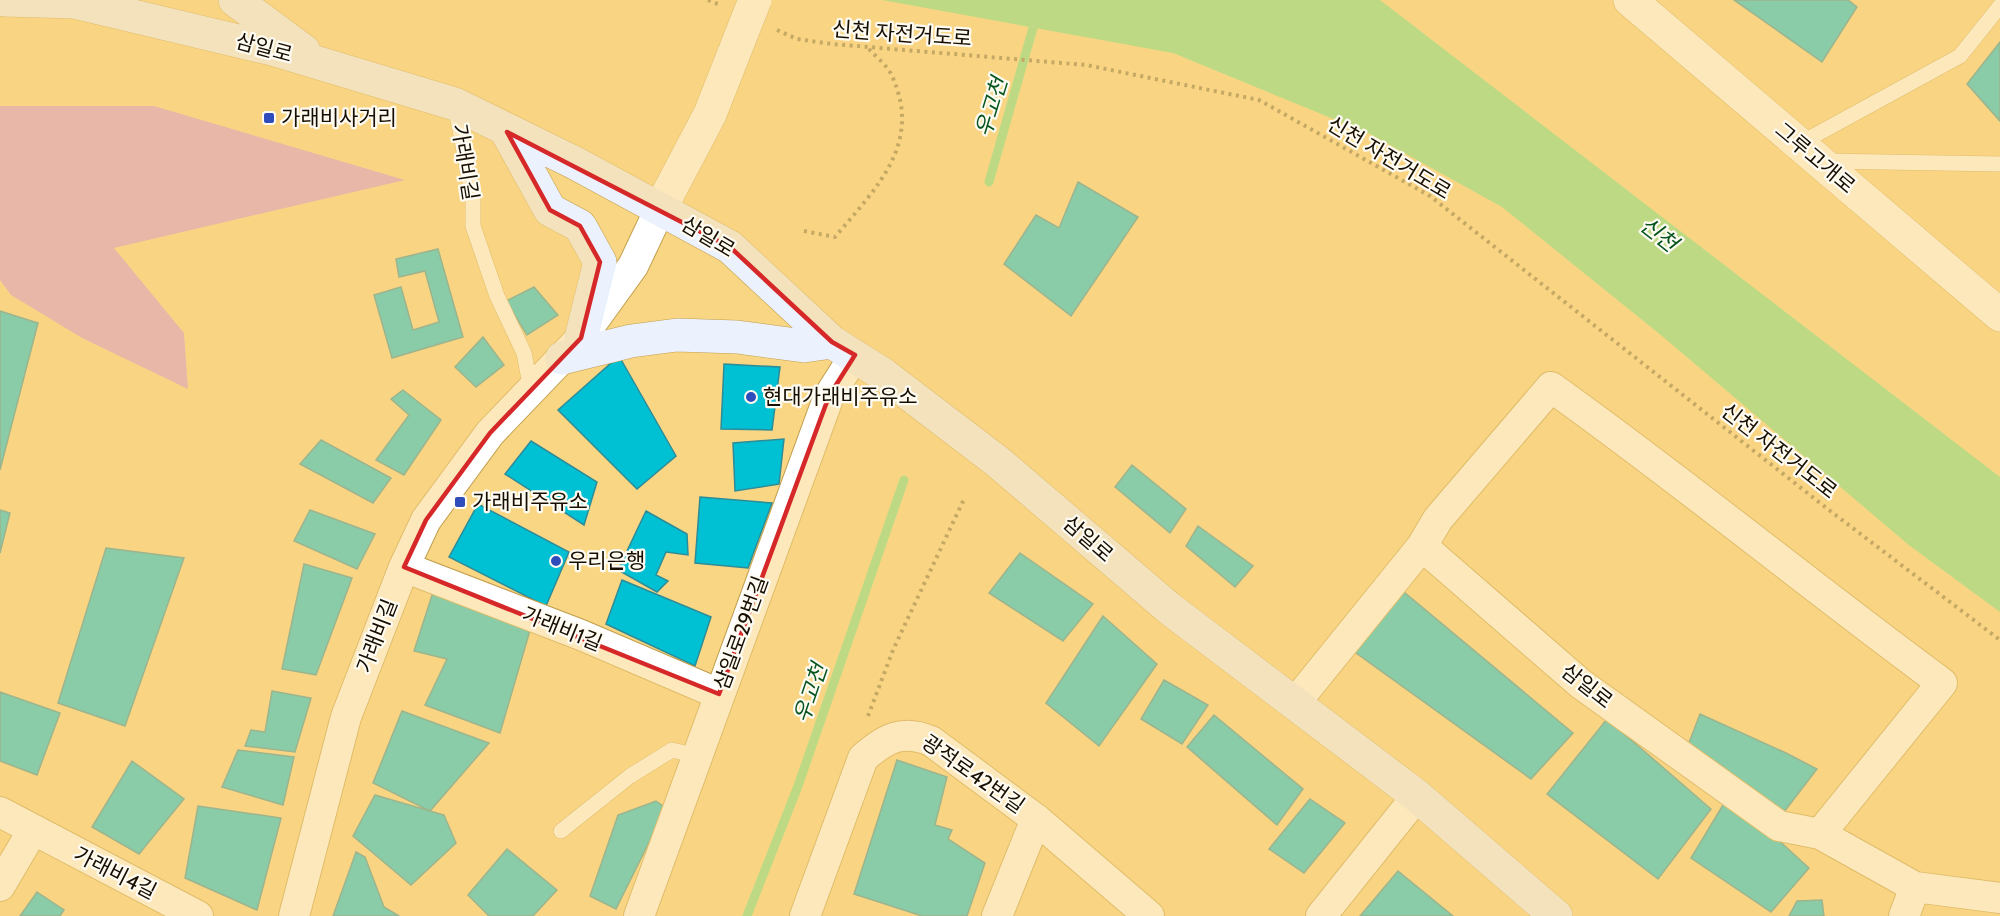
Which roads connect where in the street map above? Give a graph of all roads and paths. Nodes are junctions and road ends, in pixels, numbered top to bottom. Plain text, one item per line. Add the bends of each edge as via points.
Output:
1 (4, 0) edge
2 (235, 0) edge
3 (708, 0) edge
4 (1630, 0) edge
5 (106, 5) edge
6 (2000, 6) edge
7 (750, 11) edge
8 (868, 48) junction
9 (322, 64) junction
10 (455, 104) junction
11 (507, 132) junction
12 (1809, 152) junction
13 (2000, 164) edge
14 (660, 209) junction
15 (804, 231) dead end
16 (2000, 315) edge
17 (572, 348) junction
18 (843, 349) junction
19 (531, 389) junction
20 (966, 497) dead end
21 (1422, 546) junction
22 (404, 567) junction
23 (2000, 640) edge
24 (719, 694) junction
25 (1295, 703) junction
26 (866, 720) dead end
27 (697, 756) junction
28 (1417, 796) junction
29 (0, 812) edge
30 (1036, 819) junction
31 (33, 831) junction
32 (561, 831) dead end
33 (1820, 834) junction
34 (0, 886) edge
35 (1915, 887) junction
36 (2000, 898) edge
37 (198, 916) edge
38 (294, 916) edge
39 (639, 916) edge
40 (805, 916) edge
41 (997, 916) edge
42 (1149, 916) edge
43 (1321, 916) edge
44 (1556, 916) edge
45 (1904, 916) edge

1 - 5 main road, 삼일로
2 - 9 main road
3 - 7 path, 신천 자전거도로
4 - 12 street, 그루고개로
5 - 9 main road, 삼일로
6 - 12 lane via 1960,56
7 - 8 path, 신천 자전거도로 via 797,39
7 - 14 street, bridge via 710,114
8 - 15 path via 892,74 904,116 895,159 835,237
8 - 23 path, 신천 자전거도로 via 1086,65 1259,100 1430,196
9 - 10 main road, 삼일로
10 - 11 main road, 삼일로
10 - 19 lane, 가래비길 via 473,198 473,226 496,296 524,353
11 - 14 main road, 삼일로
11 - 17 main road via 550,210 580,226 600,262
12 - 13 lane
12 - 16 street, 그루고개로
14 - 17 street, 가래비길 via 633,266
14 - 18 main road, 삼일로 via 730,247
17 - 18 main road via 677,335 737,337
17 - 19 street, 가래비길
18 - 24 street, 삼일로29번길
18 - 25 main road, 삼일로 via 998,462 1170,609
19 - 22 street, 가래비길 via 457,476 426,520
20 - 26 path via 893,650
21 - 25 street
21 - 33 street, 삼일로 via 1581,684 1779,826
21 - 33 street via 1438,519 1551,387 1605,425 1942,683
22 - 24 street, 가래비1길 via 581,635
22 - 38 street, 가래비길 via 346,717
24 - 27 street, 삼일로29번길
25 - 28 main road, 삼일로
27 - 32 lane via 672,750 630,776
27 - 39 street, 삼일로29번길
28 - 43 street
28 - 44 main road, 삼일로
29 - 31 street, 가래비4길
30 - 40 street, 광적로42번길 via 931,741 914,734 897,736 879,744 863,758
30 - 41 street
30 - 42 street, 광적로42번길
31 - 34 street
31 - 37 street, 가래비4길
33 - 35 street, 삼일로
35 - 36 street
35 - 45 street

